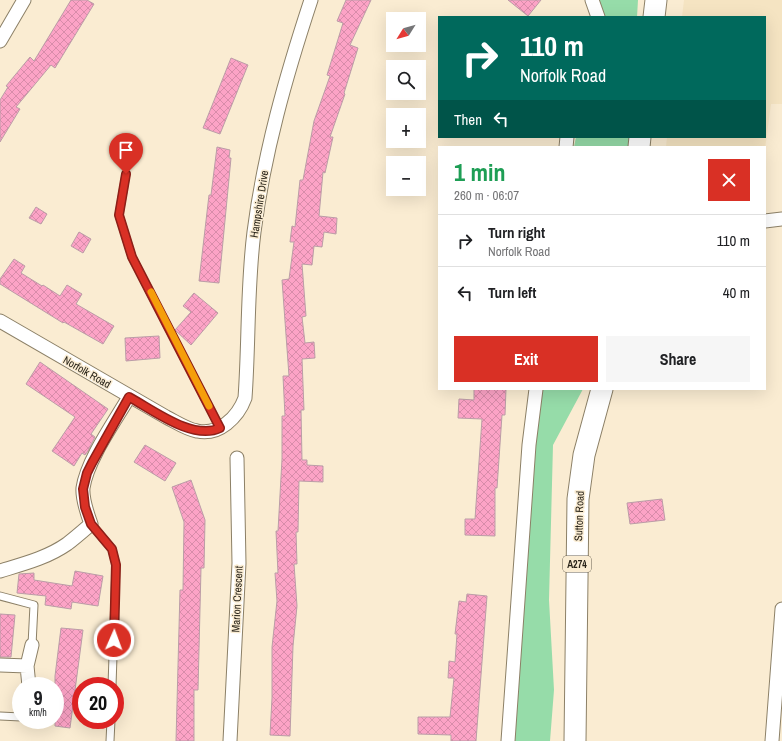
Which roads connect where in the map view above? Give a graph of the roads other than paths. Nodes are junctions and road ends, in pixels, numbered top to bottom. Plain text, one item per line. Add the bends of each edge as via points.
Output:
1 (24, 0) edge
2 (311, 0) edge
3 (592, 0) edge
4 (656, 0) edge
5 (598, 16) edge
6 (654, 16) edge
7 (0, 41) edge
8 (126, 174) dead end
9 (782, 219) edge
10 (766, 221) edge
11 (0, 322) edge
12 (536, 390) edge
13 (602, 390) edge
14 (129, 397) junction
15 (220, 428) junction
16 (237, 458) dead end
17 (91, 524) junction
18 (2, 567) edge
19 (0, 596) edge
20 (782, 610) edge
21 (32, 645) joint
22 (0, 665) edge
23 (27, 666) junction
24 (28, 677) edge
25 (112, 677) edge
26 (0, 716) edge
27 (12, 717) edge
28 (111, 729) edge
29 (110, 741) edge
30 (230, 741) edge
31 (508, 741) edge
32 (576, 741) edge
33 (772, 741) edge

1 - 7 street
2 - 15 street, Hampshire Drive via 284,84 264,171 254,232 245,398 238,412
3 - 5 street
4 - 6 main road
8 - 15 lane via 119,215 132,257
9 - 10 street
11 - 14 street, Norfolk Road
12 - 31 street via 529,445
13 - 32 main road, Sutton Road / A274 via 584,455 578,499
14 - 15 street, Norfolk Road via 197,431 206,432
14 - 17 street via 87,473 83,489 85,507
16 - 30 street, Marion Crescent via 239,563
17 - 18 street via 54,552 38,559
17 - 25 lane via 112,549 116,565
19 - 21 lane via 34,605
20 - 33 street
21 - 23 street
22 - 23 street
23 - 24 street
26 - 27 lane
28 - 29 lane

